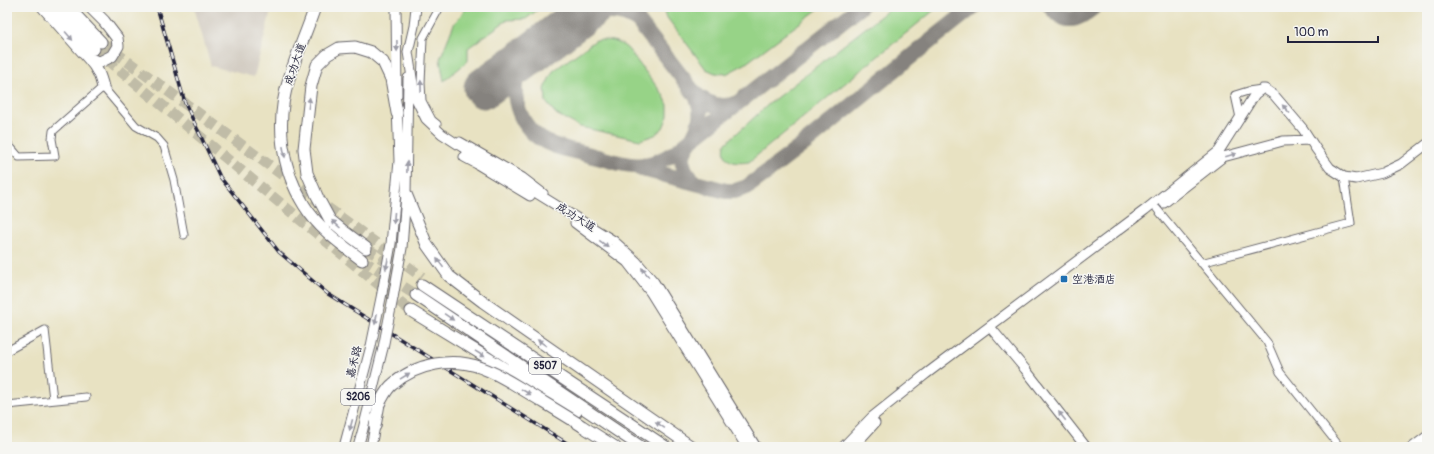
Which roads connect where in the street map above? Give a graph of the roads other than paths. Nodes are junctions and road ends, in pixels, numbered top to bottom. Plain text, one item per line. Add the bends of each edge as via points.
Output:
1 (43, 7) edge
2 (56, 7) edge
3 (68, 7) edge
4 (90, 7) edge
5 (315, 7) edge
6 (396, 7) edge
7 (410, 7) edge
8 (416, 7) edge
9 (440, 7) edge
10 (408, 52) junction
11 (89, 59) junction
12 (103, 87) junction
13 (1262, 89) junction
14 (397, 113) junction
15 (1240, 118) junction
16 (1310, 140) junction
17 (7, 143) edge
18 (1427, 144) edge
19 (464, 157) dead end
20 (1344, 177) junction
21 (406, 194) junction
22 (1157, 209) junction
23 (573, 215) junction
24 (184, 235) dead end
25 (366, 248) tunnel mouth
26 (362, 260) tunnel mouth
27 (1202, 263) junction
28 (422, 281) tunnel mouth
29 (416, 295) tunnel mouth
30 (411, 311) tunnel mouth
31 (992, 330) junction
32 (7, 351) edge
33 (86, 397) dead end
34 (53, 399) junction
35 (375, 402) junction
36 (7, 405) edge
37 (375, 426) joint
38 (1427, 434) edge
39 (1427, 443) edge
40 (745, 444) edge
41 (344, 447) edge
42 (358, 447) edge
43 (371, 447) edge
44 (615, 447) edge
45 (633, 447) edge
46 (641, 447) edge
47 (666, 447) edge
48 (692, 447) edge
49 (756, 447) edge
50 (843, 447) edge
51 (853, 447) edge
52 (1086, 447) edge
53 (1340, 447) edge
54 (1411, 447) edge
55 (1422, 447) edge

1 -> 11 highway
2 - 3 highway via 98,45
4 - 11 highway via 117,38 118,46 112,56 100,62
5 -> 26 highway, 成功大道 via 288,80 281,114 282,147 288,173 304,206 334,239
6 -> 14 main road, 嘉禾路
7 - 10 main road
8 - 10 main road, 成功大道
23 -> 9 street via 523,177 448,134 432,120 422,101 423,38
21 -> 10 main road
10 - 23 main road, 成功大道 via 415,97 426,119 447,138
11 - 12 highway via 97,68
12 - 17 street via 53,131 55,156 19,157
12 - 24 street via 136,126 157,138 164,146 174,180
13 - 15 main road via 1255,94
13 - 15 street via 1235,95
16 -> 13 main road via 1303,128 1274,96
25 -> 14 highway, 成功大道 via 330,220 307,172 304,149 311,86 317,65 339,48 355,47 371,52 383,62 391,79
14 -> 41 main road, 嘉禾路 / S206, bridge via 399,161 391,244 371,346
15 - 31 main road via 1219,151
16 - 20 main road via 1330,168
22 -> 16 main road via 1223,157 1283,141
18 - 20 main road via 1401,164 1382,173 1356,179
19 -> 40 main road, 成功大道 via 579,226 627,262 651,292
20 - 27 street via 1351,223
21 - 35 main road, S206, bridge via 402,248
48 -> 21 highway via 449,276 427,245
22 - 27 street
22 - 31 main road
49 -> 23 main road, 成功大道 via 654,282 614,241
27 - 53 street via 1267,342 1280,372
28 - 47 highway, S507
29 -> 46 highway
30 -> 45 highway, S507
31 - 50 main road via 926,374 872,417
31 - 51 main road via 876,422
52 -> 31 main road
32 - 34 street via 45,330
33 - 34 street
34 - 36 street
35 - 37 highway
35 - 42 main road, S206
35 -> 44 highway, bridge via 392,384 415,370 447,362 465,364 502,377
37 - 43 main road
38 - 54 street
39 - 55 street

